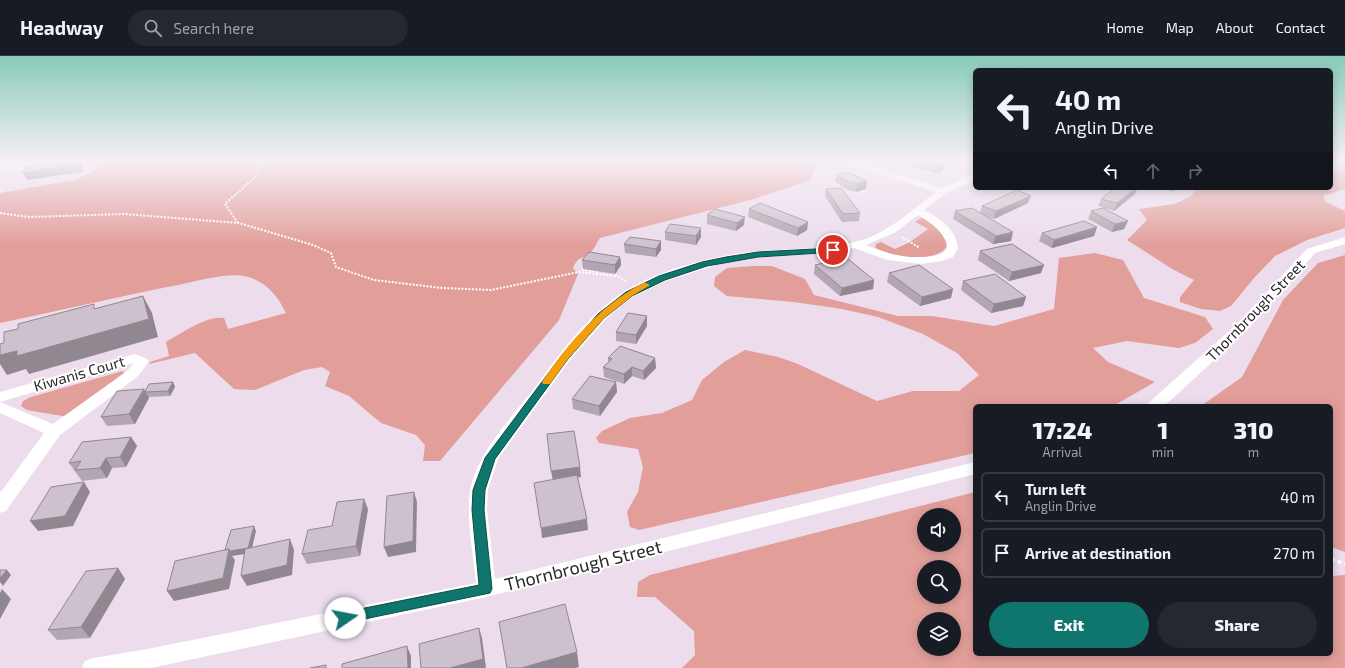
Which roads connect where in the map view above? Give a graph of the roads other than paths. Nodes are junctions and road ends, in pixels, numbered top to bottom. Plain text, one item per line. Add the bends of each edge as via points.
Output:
1 (938, 190) edge
2 (946, 190) edge
3 (943, 191) junction
4 (918, 211) junction
5 (1345, 240) edge
6 (856, 245) junction
7 (0, 397) edge
8 (1156, 404) edge
9 (0, 407) edge
10 (54, 431) junction
11 (973, 468) edge
12 (0, 506) edge
13 (486, 589) junction
14 (93, 668) edge

1 - 3 street
2 - 3 street
3 - 4 street
4 - 6 street via 892,230
4 - 6 street via 935,221 951,236 953,251 950,254 921,261 873,252
5 - 8 street, Thornbrough Street via 1311,251 1243,326
6 - 13 street via 822,252 758,254 726,259 683,270 638,289 616,303 565,357 490,458 479,490 478,510
7 - 10 street, Kiwanis Court via 129,359 142,362 132,374
9 - 10 street
10 - 12 street, Kiwanis Court
11 - 13 street, Thornbrough Street
13 - 14 street, Thornbrough Street

